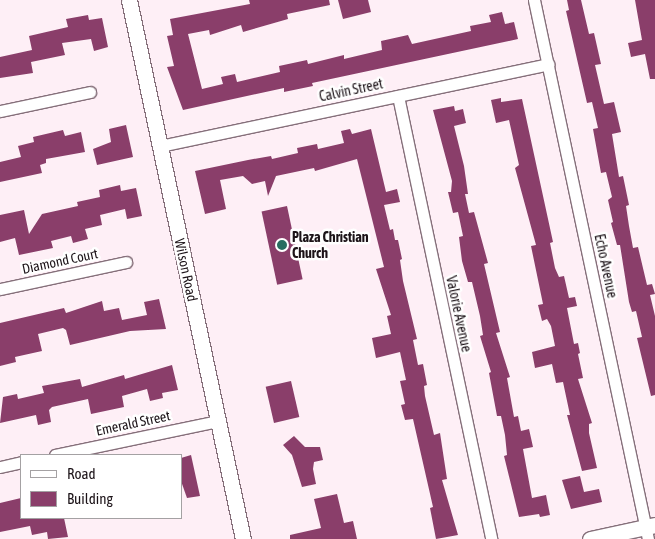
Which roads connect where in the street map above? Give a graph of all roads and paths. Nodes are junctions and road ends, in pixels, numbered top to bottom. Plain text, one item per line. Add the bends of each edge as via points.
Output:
1 (129, 0) edge
2 (534, 0) edge
3 (548, 64) junction
4 (90, 92) dead end
5 (398, 96) junction
6 (0, 111) edge
7 (160, 146) junction
8 (126, 262) dead end
9 (0, 289) edge
10 (218, 421) junction
11 (60, 454) edge
12 (20, 462) edge
13 (0, 467) edge
14 (649, 530) edge
15 (243, 539) edge
16 (491, 539) edge
17 (590, 539) edge

1 - 7 street, Wilson Road
2 - 3 street, Echo Avenue
3 - 5 street, Calvin Street
3 - 14 street, Echo Avenue
4 - 6 street
5 - 7 street, Calvin Street
5 - 16 street, Valorie Avenue
7 - 10 street, Wilson Road
8 - 9 street, Diamond Court
10 - 11 street, Emerald Street
10 - 15 street, Wilson Road
12 - 13 street
14 - 17 street

